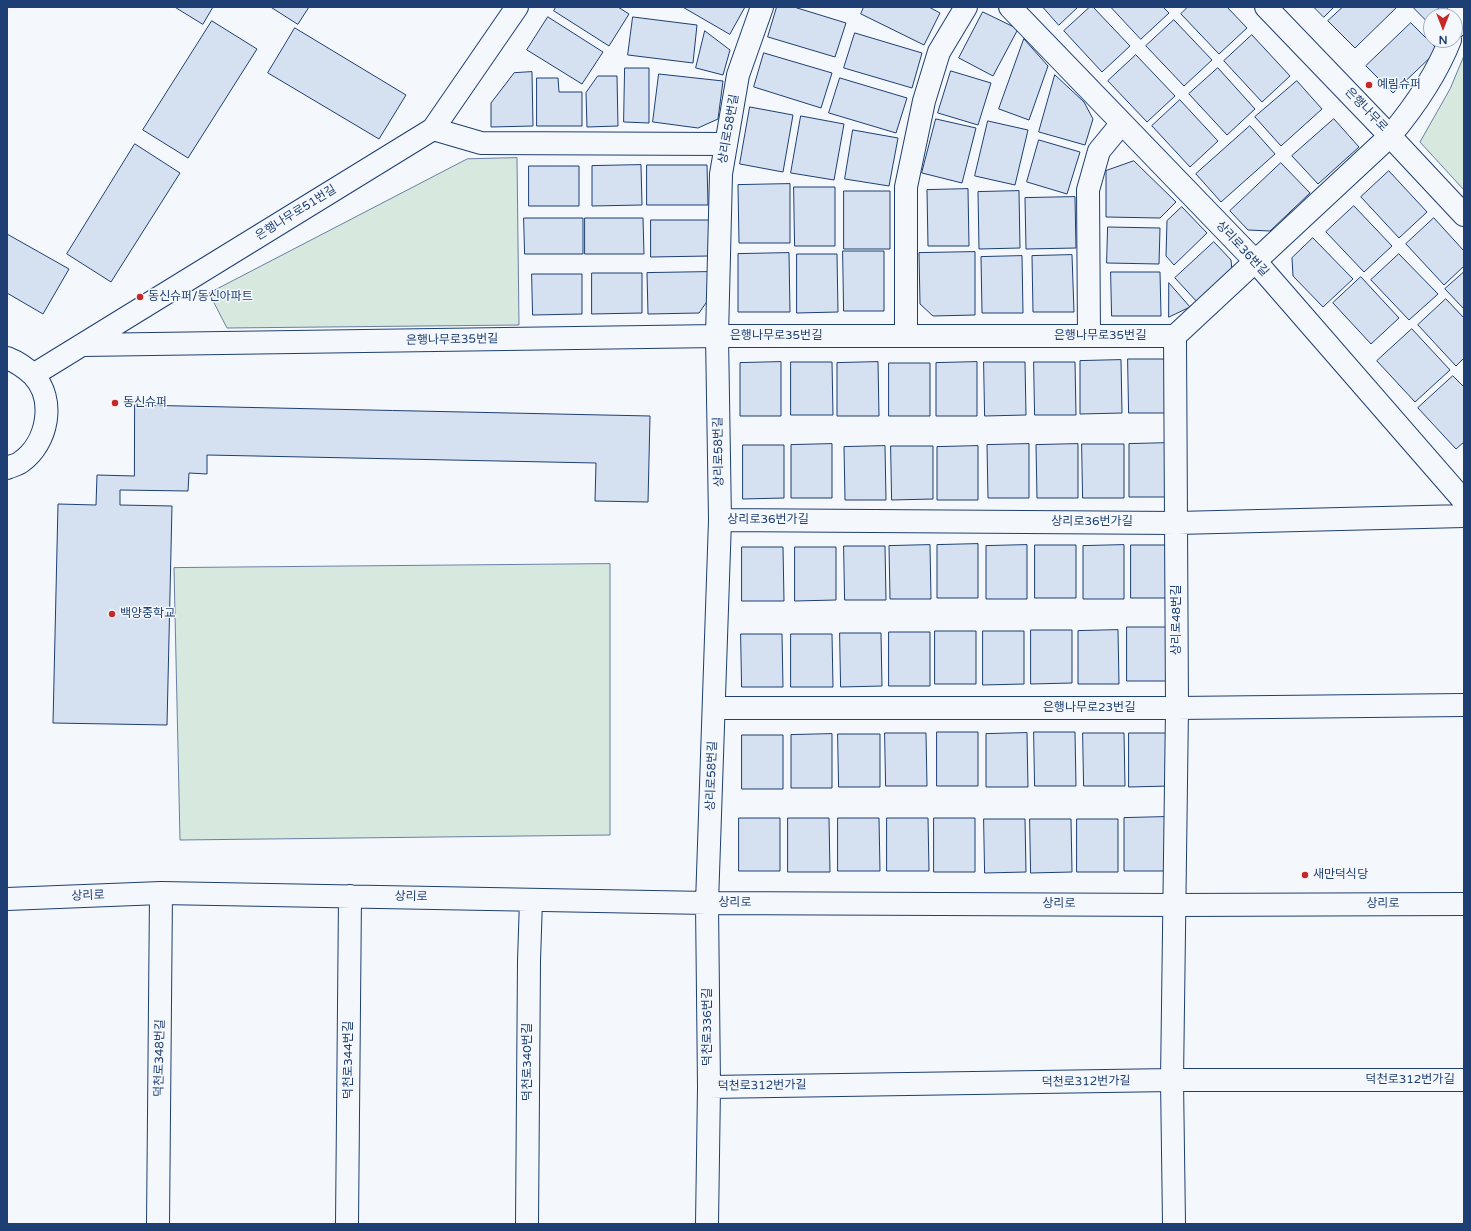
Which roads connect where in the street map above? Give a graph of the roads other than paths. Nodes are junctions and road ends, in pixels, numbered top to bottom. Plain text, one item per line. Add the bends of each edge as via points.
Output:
1 (517, 7) edge
2 (762, 7) edge
3 (966, 7) edge
4 (1010, 7) edge
5 (1266, 7) edge
6 (1447, 48) edge
7 (1122, 123) junction
8 (433, 129) junction
9 (1390, 136) junction
10 (726, 144) junction
11 (1464, 215) edge
12 (1256, 262) junction
13 (718, 336) junction
14 (906, 336) junction
15 (1089, 336) junction
16 (1175, 336) junction
17 (82, 345) junction
18 (7, 358) edge
19 (33, 375) junction
20 (7, 468) edge
21 (1464, 501) edge
22 (1464, 516) edge
23 (720, 520) junction
24 (1177, 523) junction
25 (1464, 705) edge
26 (714, 708) junction
27 (1178, 708) junction
28 (161, 893) junction
29 (350, 896) junction
30 (7, 899) edge
31 (531, 900) junction
32 (707, 903) junction
33 (1464, 904) edge
34 (1174, 905) junction
35 (1172, 1080) junction
36 (1464, 1080) edge
37 (709, 1086) junction
38 (158, 1224) edge
39 (348, 1224) edge
40 (527, 1224) edge
41 (707, 1224) edge
42 (1174, 1224) edge

1 - 8 street, 은행나무로51번길
2 - 10 street, 상리로58번길 via 738,75
3 - 14 street via 939,52 924,101 906,187
4 - 7 street, 상리로36번길
5 - 9 street, 은행나무로
6 - 9 street via 1442,61 1414,107
7 - 12 street, 상리로36번길
7 - 15 street via 1099,151 1088,190
8 - 10 street via 481,143
8 - 17 street, 은행나무로51번길
9 - 11 street, 은행나무로
9 - 12 street
10 - 13 street, 상리로58번길 via 721,174
12 - 16 street
12 - 21 street, 상리로36번길
13 - 14 street, 은행나무로35번길
13 - 17 street, 은행나무로35번길
13 - 23 street, 상리로58번길
14 - 15 street, 은행나무로35번길
15 - 16 street, 은행나무로35번길
16 - 24 street, 상리로48번길
17 - 19 street, 은행나무로51번길
18 - 19 street via 18,362
19 - 20 street via 43,392 47,412 44,431 35,448 21,462
22 - 24 street, 상리로36번가길
23 - 24 street, 상리로36번가길
23 - 26 street, 상리로58번길
24 - 27 street, 상리로48번길
25 - 27 street, 은행나무로23번길
26 - 27 street, 은행나무로23번길
26 - 32 street, 상리로58번길
27 - 34 street, 상리로48번길
28 - 29 street, 상리로
28 - 30 street, 상리로
28 - 38 street, 덕천로348번길
29 - 31 street, 상리로
29 - 39 street, 덕천로344번길
31 - 32 street, 상리로
31 - 40 street, 덕천로340번길
32 - 34 street, 상리로
32 - 37 street, 덕천로336번길
33 - 34 street, 상리로
34 - 35 street, 상리로48번길
35 - 36 street, 덕천로312번가길
35 - 37 street, 덕천로312번가길
35 - 42 street, 상리로48번길
37 - 41 street, 덕천로336번길

